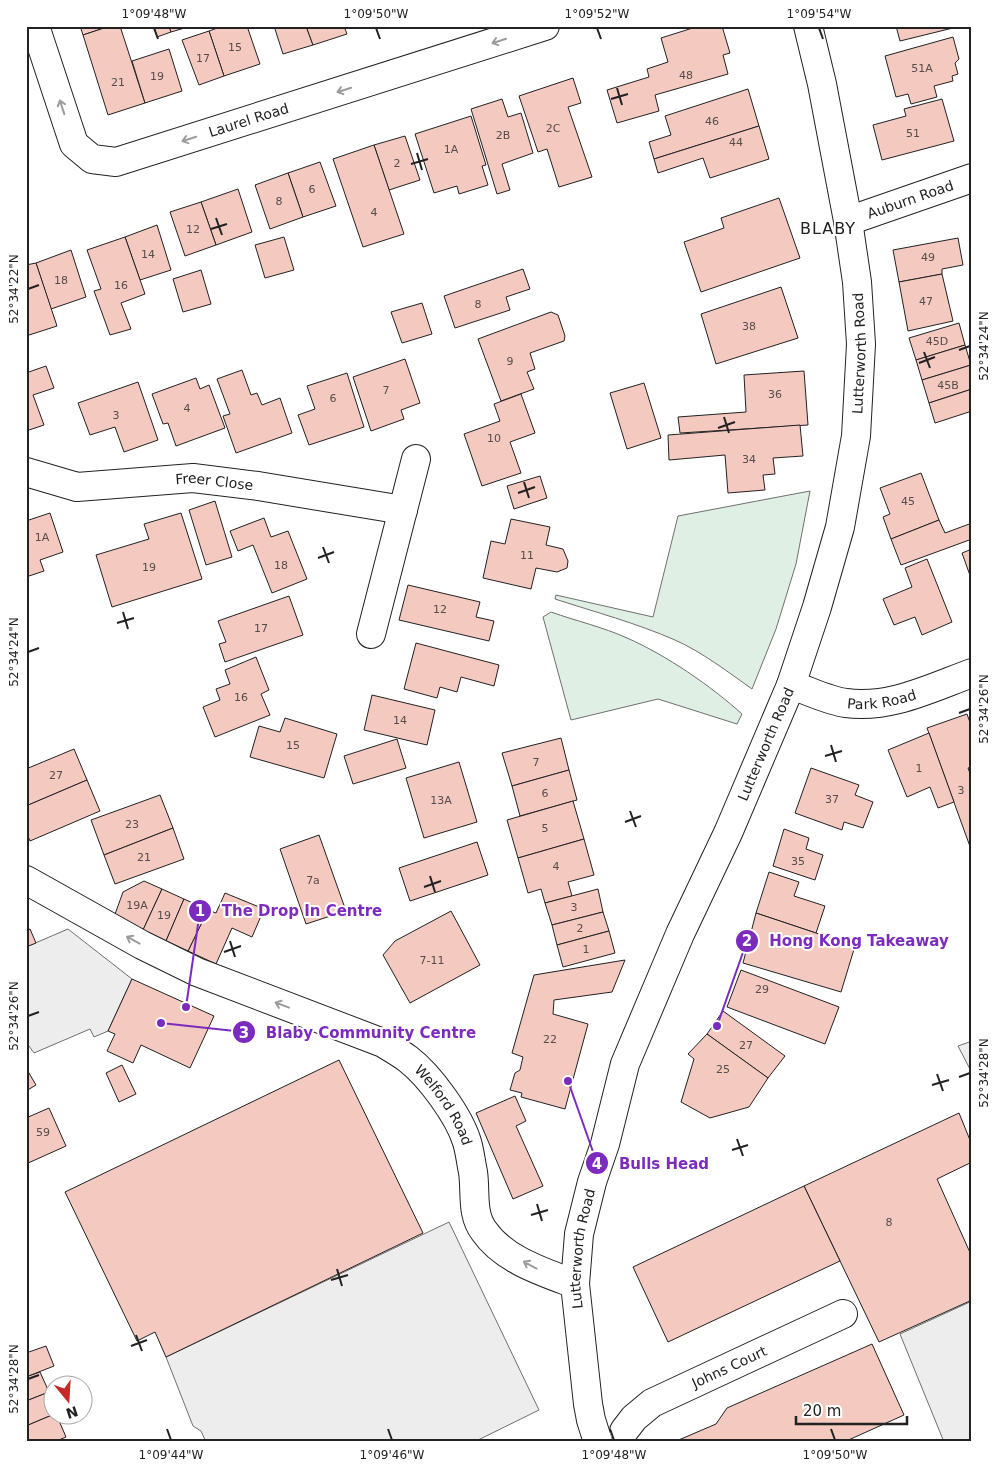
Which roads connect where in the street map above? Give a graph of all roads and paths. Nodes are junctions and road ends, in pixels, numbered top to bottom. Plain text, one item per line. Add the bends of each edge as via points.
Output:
1 (35, 26) edge
2 (545, 26) edge
3 (808, 26) edge
4 (972, 178) edge
5 (848, 221) junction
6 (416, 459) dead end
7 (26, 472) edge
8 (403, 510) junction
9 (371, 634) dead end
10 (972, 673) edge
11 (791, 685) junction
12 (26, 880) edge
13 (575, 1284) junction
14 (843, 1314) dead end
15 (624, 1431) dead end
16 (598, 1442) edge

2 -> 1 street, Laurel Road via 116,162 92,159 74,144
3 - 5 street, Lutterworth Road
4 - 5 street, Auburn Road
5 - 11 street, Lutterworth Road via 857,282 861,344 856,436 840,527
6 - 8 street
7 - 8 street, Freer Close via 77,487 193,478
8 - 9 street
10 - 11 street, Park Road via 897,700 870,705 843,703
11 - 13 street, Lutterworth Road via 625,1064 579,1234
13 -> 12 street, Welford Road via 510,1255 495,1245 482,1230 474,1207 473,1174 467,1142 432,1082 409,1060 383,1043 197,972
13 - 16 street, Lutterworth Road via 588,1404
14 - 15 street, Johns Court via 652,1403

